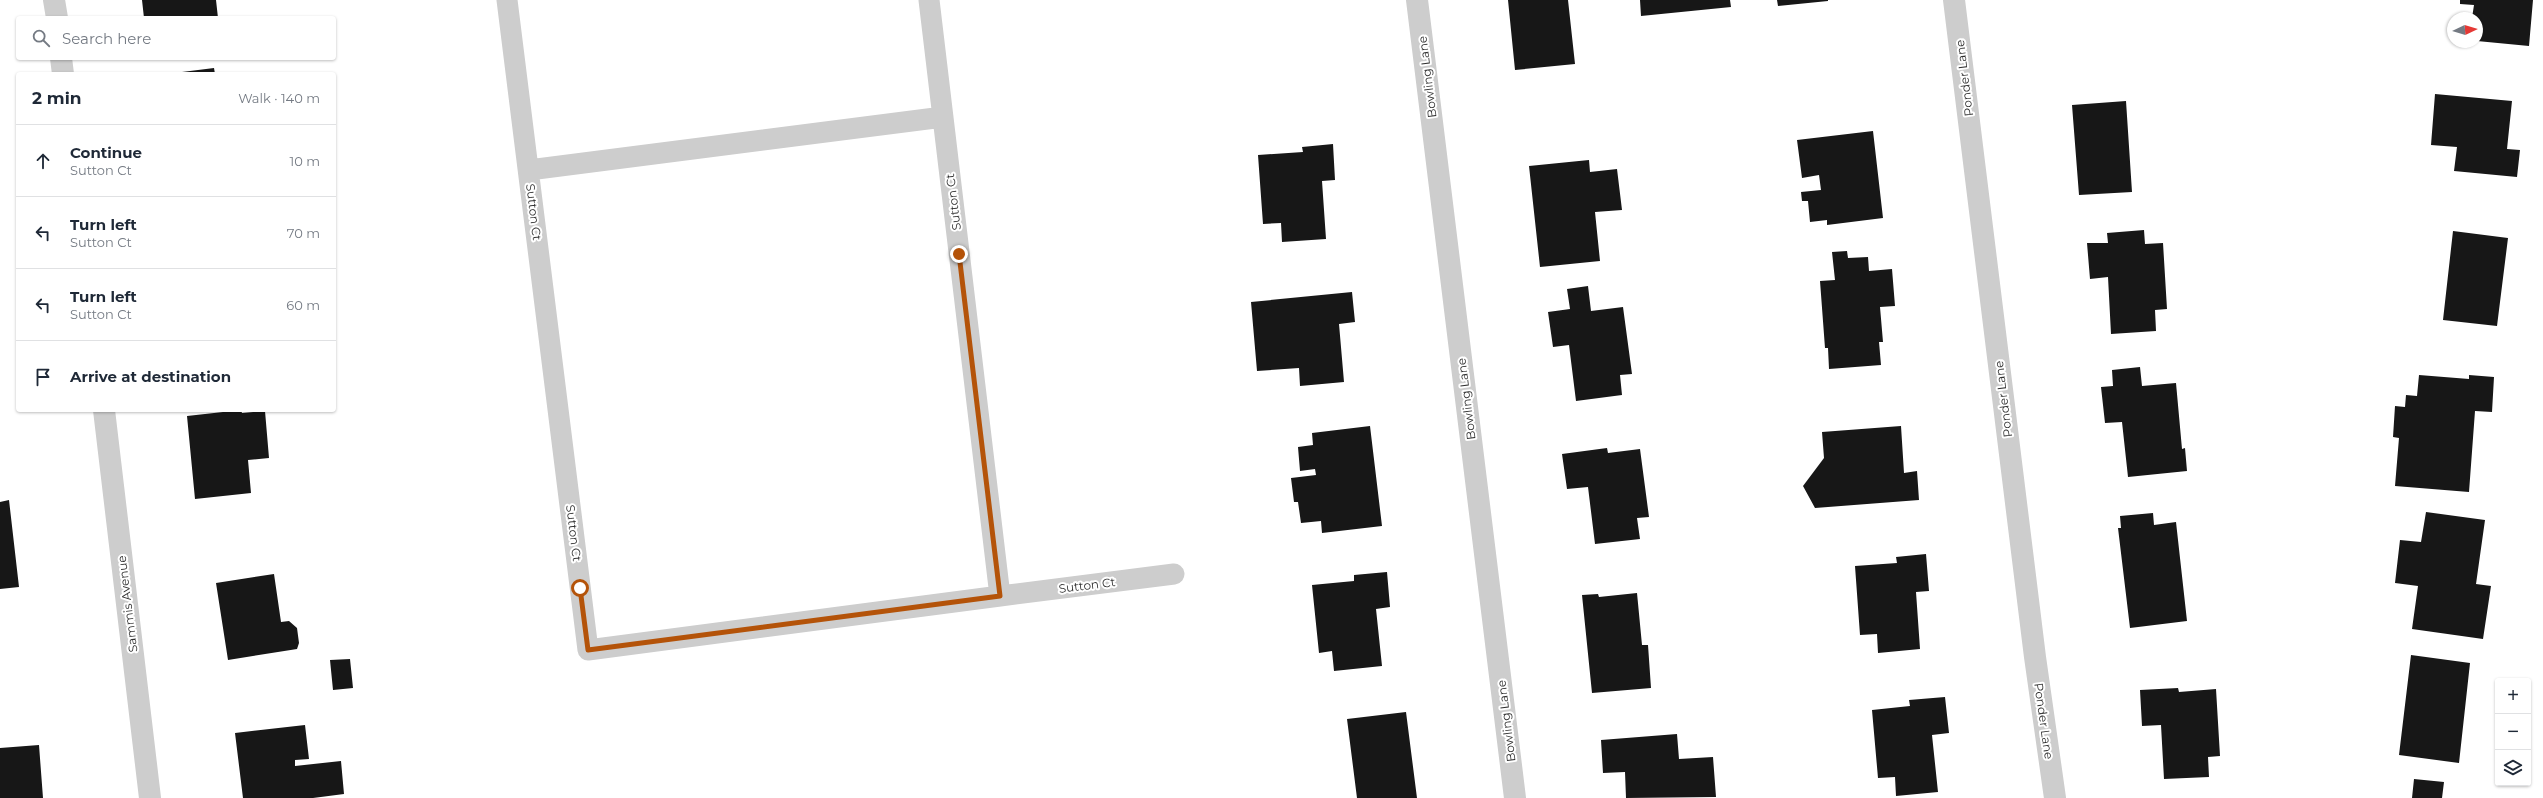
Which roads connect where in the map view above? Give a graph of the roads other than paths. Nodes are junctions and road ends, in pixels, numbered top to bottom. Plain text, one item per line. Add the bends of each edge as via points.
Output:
1 (54, 0) edge
2 (508, 0) edge
3 (928, 0) edge
4 (1417, 0) edge
5 (1954, 0) edge
6 (56, 16) edge
7 (61, 60) edge
8 (63, 72) edge
9 (943, 117) junction
10 (528, 170) junction
11 (104, 412) edge
12 (1174, 574) dead end
13 (1000, 596) junction
14 (150, 798) edge
15 (1515, 798) edge
16 (2054, 798) edge

1 - 6 street
2 - 10 lane, Sutton Ct
3 - 9 lane, Sutton Ct
4 - 15 street, Bowling Lane
5 - 16 street, Ponder Lane via 2034,657
7 - 8 street
9 - 10 lane, Sutton Ct
9 - 13 lane, Sutton Ct
10 - 13 lane, Sutton Ct via 588,650
11 - 14 street, Sammis Avenue
12 - 13 lane, Sutton Ct

